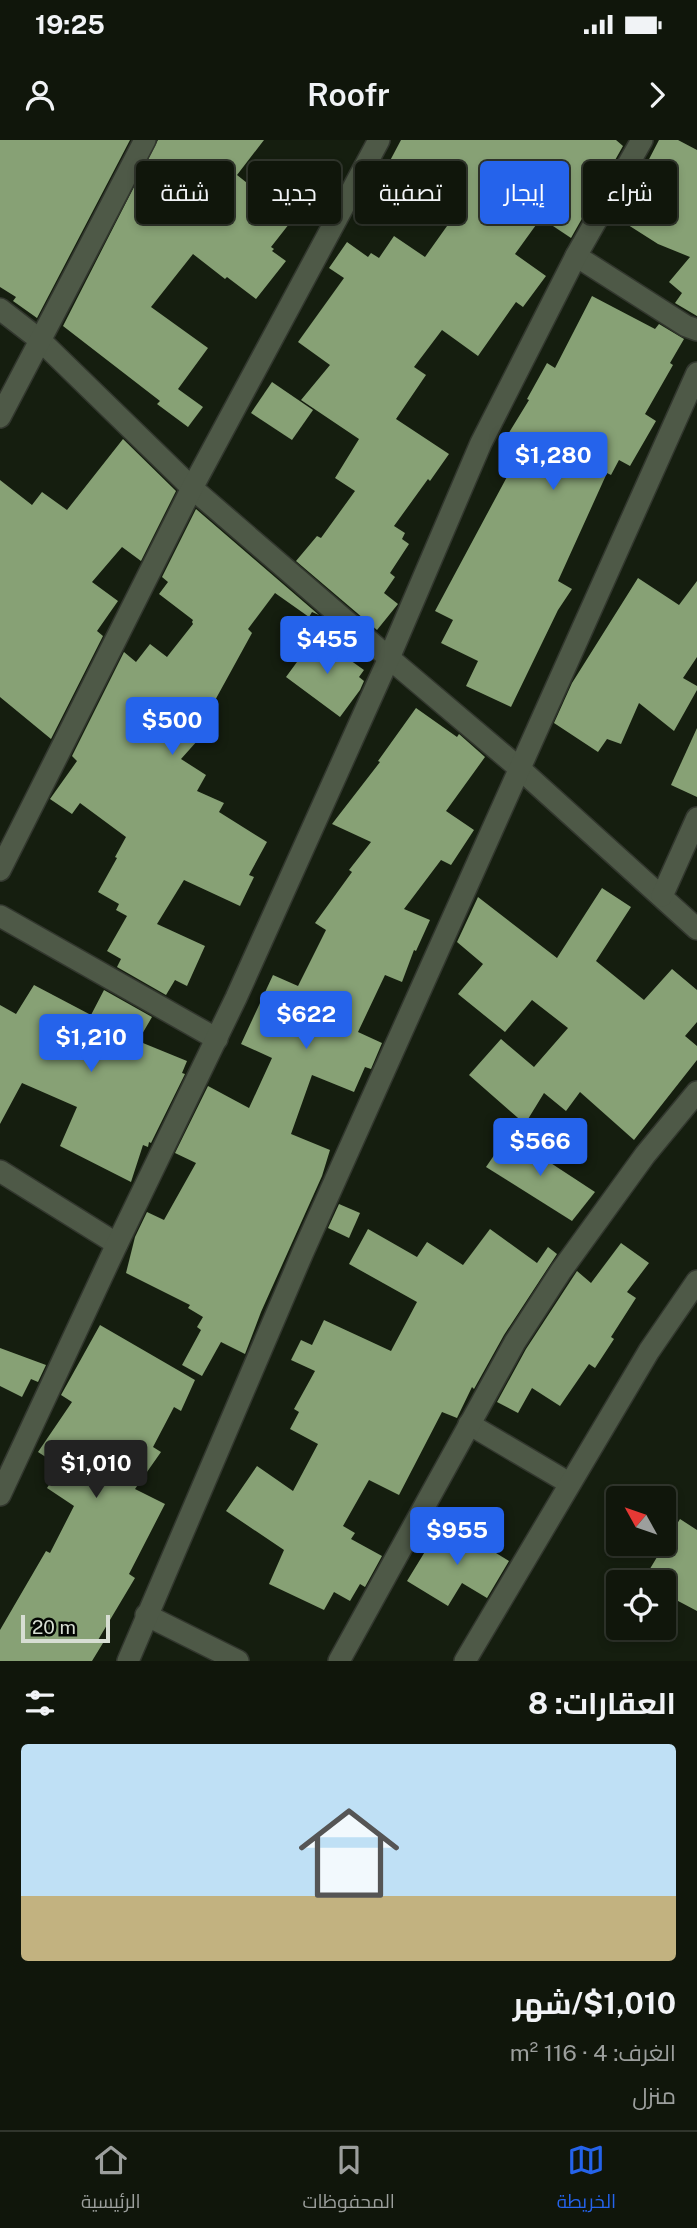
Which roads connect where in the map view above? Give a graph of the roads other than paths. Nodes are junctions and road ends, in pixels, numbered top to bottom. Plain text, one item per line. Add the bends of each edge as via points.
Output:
1 (145, 140) edge
2 (379, 140) edge
3 (642, 140) edge
4 (576, 256) junction
5 (0, 309) edge
6 (697, 330) edge
7 (40, 340) junction
8 (697, 373) edge
9 (0, 417) edge
10 (192, 488) junction
11 (388, 659) junction
12 (519, 768) junction
13 (697, 818) edge
14 (0, 870) edge
15 (662, 897) junction
16 (0, 916) edge
17 (697, 929) edge
18 (217, 1039) junction
19 (695, 1098) edge
20 (0, 1171) edge
21 (117, 1244) junction
22 (697, 1281) edge
23 (469, 1424) junction
24 (569, 1483) junction
25 (0, 1495) edge
26 (146, 1615) junction
27 (128, 1661) edge
28 (237, 1661) edge
29 (340, 1661) edge
30 (465, 1661) edge

1 - 7 street
2 - 10 street
3 - 4 street
4 - 6 street
4 - 11 street via 481,443
5 - 7 street
7 - 9 street
7 - 10 street
8 - 12 street
10 - 11 street
10 - 14 street
11 - 12 street
11 - 18 street
12 - 15 street
12 - 26 street
13 - 15 street
15 - 17 street
16 - 18 street
18 - 21 street
19 - 23 street via 645,1155 561,1271
20 - 21 street
21 - 25 street
22 - 24 street
23 - 24 street
23 - 29 street
24 - 30 street
26 - 27 street
26 - 28 street

